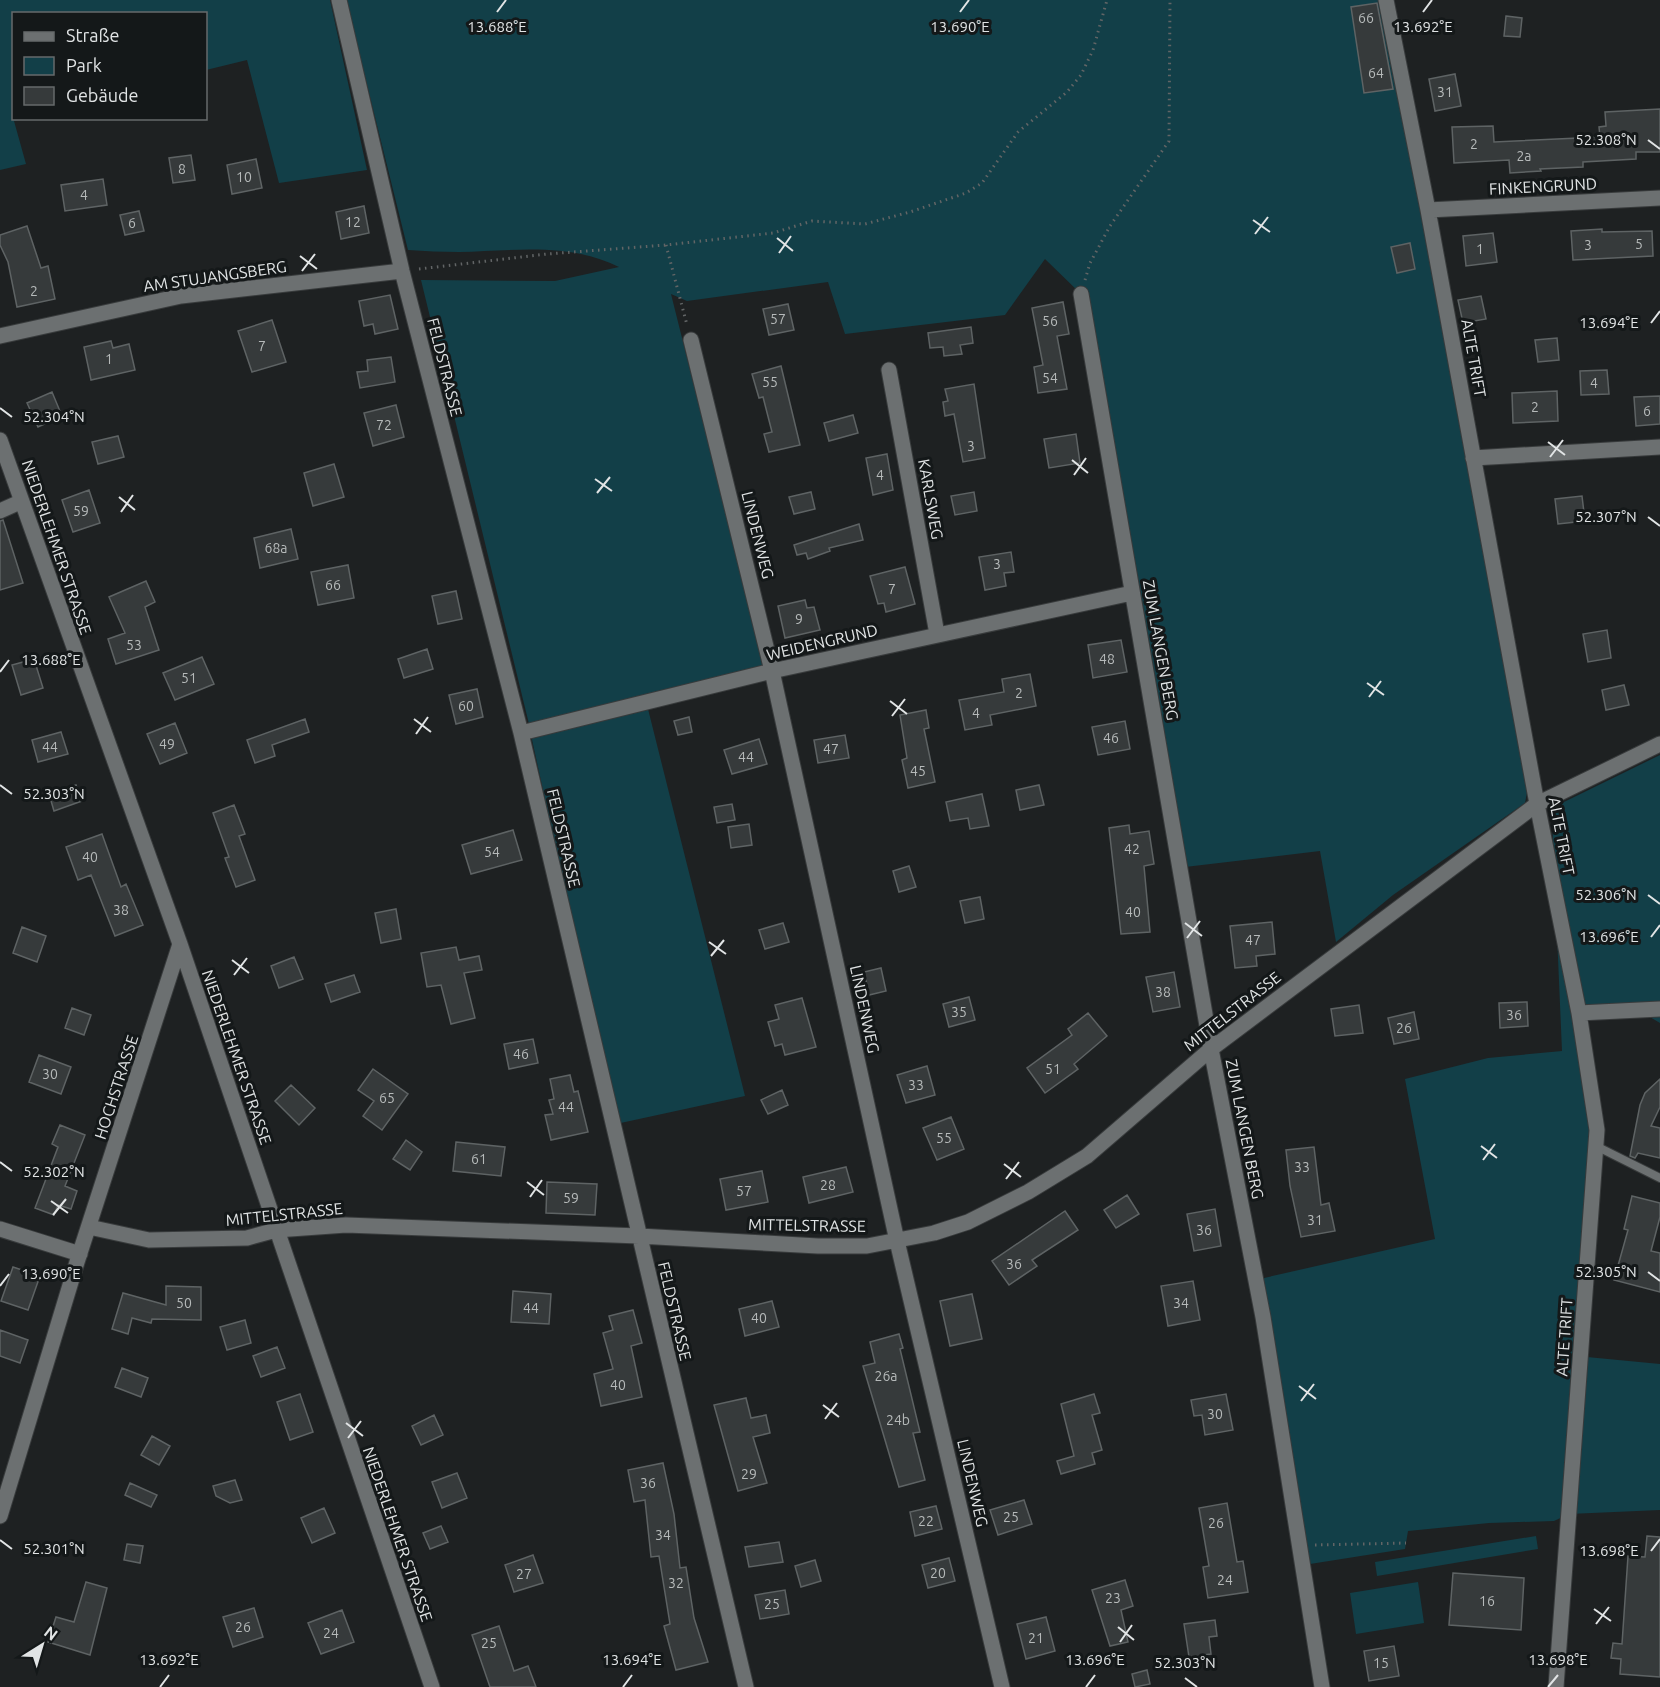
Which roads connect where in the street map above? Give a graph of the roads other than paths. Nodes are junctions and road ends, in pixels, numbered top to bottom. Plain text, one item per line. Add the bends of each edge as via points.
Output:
1 (339, 0) edge
2 (1386, 0) edge
3 (1660, 198) edge
4 (1428, 210) junction
5 (402, 271) junction
6 (1081, 294) road end
7 (0, 336) edge
8 (691, 340) road end
9 (889, 370) dead end
10 (0, 440) edge
11 (1660, 447) edge
12 (1473, 458) junction
13 (20, 502) junction
14 (0, 511) edge
15 (1132, 593) junction
16 (937, 634) junction
17 (772, 671) junction
18 (520, 733) junction
19 (1660, 744) edge
20 (1537, 804) junction
21 (180, 944) junction
22 (1660, 1009) edge
23 (1579, 1013) junction
24 (1211, 1049) junction
25 (1596, 1146) junction
26 (1660, 1178) edge
27 (89, 1227) junction
28 (0, 1229) edge
29 (276, 1230) junction
30 (639, 1236) junction
31 (897, 1241) junction
32 (80, 1254) junction
33 (0, 1516) edge
34 (432, 1687) edge
35 (746, 1687) edge
36 (1002, 1687) edge
37 (1322, 1687) edge
38 (1556, 1687) edge

1 - 5 street, FELDSTRASSE
2 - 4 street, ALTE TRIFT
3 - 4 street, FINKENGRUND
4 - 12 street, ALTE TRIFT
5 - 7 street, AM STUJANGSBERG via 182,296
5 - 18 street, FELDSTRASSE
6 - 15 street, ZUM LANGEN BERG
8 - 17 street, LINDENWEG
9 - 16 street, KARLSWEG
10 - 13 street, NIEDERLEHMER STRASSE
11 - 12 street
12 - 20 street, ALTE TRIFT
13 - 14 street
13 - 21 street, NIEDERLEHMER STRASSE
15 - 16 street, WEIDENGRUND
15 - 24 street, ZUM LANGEN BERG
16 - 17 street, WEIDENGRUND
17 - 18 street, WEIDENGRUND
17 - 31 street, LINDENWEG
18 - 30 street, FELDSTRASSE
19 - 20 street, MITTELSTRASSE
20 - 23 street, ALTE TRIFT
20 - 24 street, MITTELSTRASSE
21 - 27 street, HOCHSTRASSE
21 - 29 street, NIEDERLEHMER STRASSE
22 - 23 street
23 - 25 street, ALTE TRIFT via 1597,1130
24 - 31 street, MITTELSTRASSE via 1087,1156 968,1222
24 - 37 street, ZUM LANGEN BERG via 1263,1317
25 - 26 lane
25 - 38 street, ALTE TRIFT
27 - 29 street, MITTELSTRASSE via 149,1240 247,1239
27 - 32 street, HOCHSTRASSE
28 - 32 street
29 - 30 street, MITTELSTRASSE via 346,1225
29 - 34 street, NIEDERLEHMER STRASSE
30 - 31 street, MITTELSTRASSE via 818,1246 867,1246
30 - 35 street, FELDSTRASSE
31 - 36 street, LINDENWEG
32 - 33 street, HOCHSTRASSE

